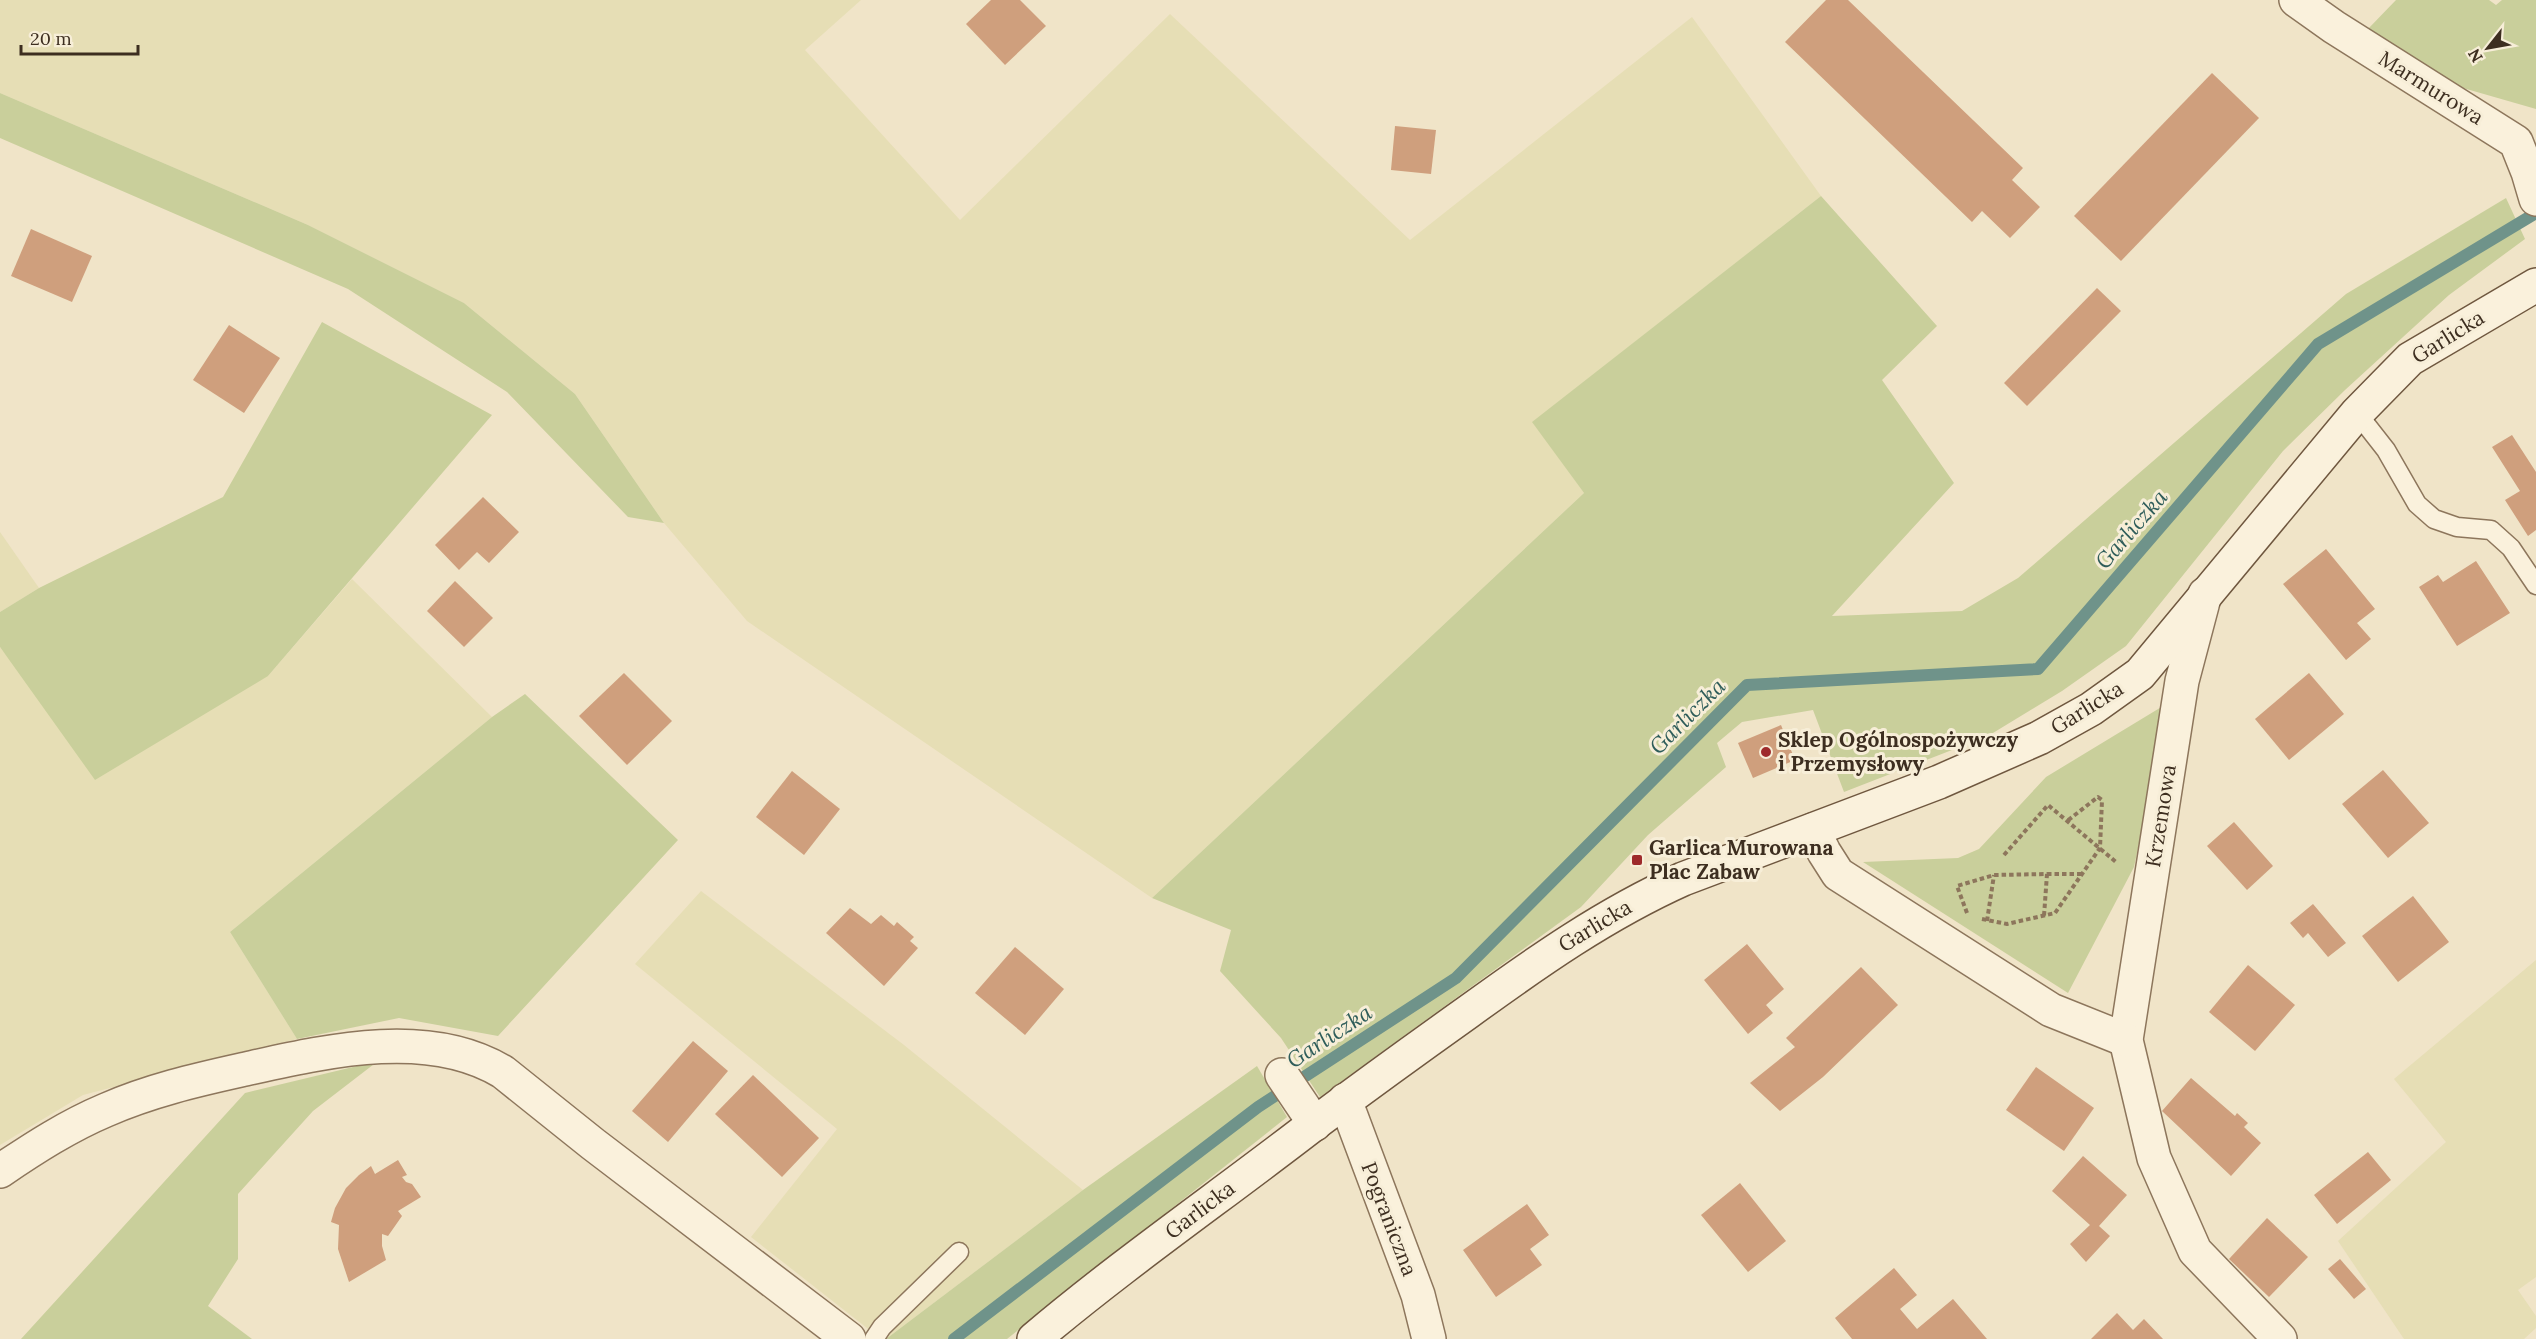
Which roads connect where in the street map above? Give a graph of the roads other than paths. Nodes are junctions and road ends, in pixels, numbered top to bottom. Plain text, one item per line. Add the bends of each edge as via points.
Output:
1 (2296, 0) edge
2 (2526, 141) edge
3 (2532, 186) edge
4 (2536, 285) edge
5 (2357, 412) junction
6 (2536, 585) edge
7 (2205, 594) junction
8 (1814, 830) junction
9 (2126, 1040) junction
10 (1282, 1075) dead end
11 (1345, 1100) junction
12 (1311, 1117) junction
13 (0, 1171) edge
14 (959, 1252) dead end
15 (849, 1339) edge
16 (874, 1339) edge
17 (1034, 1339) edge
18 (1429, 1339) edge
19 (2280, 1339) edge

1 - 2 street, Marmurowa via 2334,27
2 - 3 street, Marmurowa
4 - 5 street, Garlicka via 2410,359
5 - 6 lane via 2386,450 2417,504 2434,519 2457,527 2491,530 2511,548
5 - 7 street, Garlicka
7 - 8 street, Garlicka via 2140,674 2091,709 2024,745
7 - 9 street, Krzemowa via 2182,681
8 - 9 street via 1838,874 2051,1010
8 - 11 street, Garlicka via 1683,879 1610,916 1544,956
9 - 19 street, Krzemowa via 2154,1158 2195,1251
10 - 12 street
11 - 12 street, Garlicka
11 - 18 street, Pograniczna via 1418,1295
12 - 17 street, Garlicka
13 - 15 street via 74,1124 148,1094 198,1080 327,1052 388,1046 445,1050 488,1063 503,1072
14 - 16 lane

